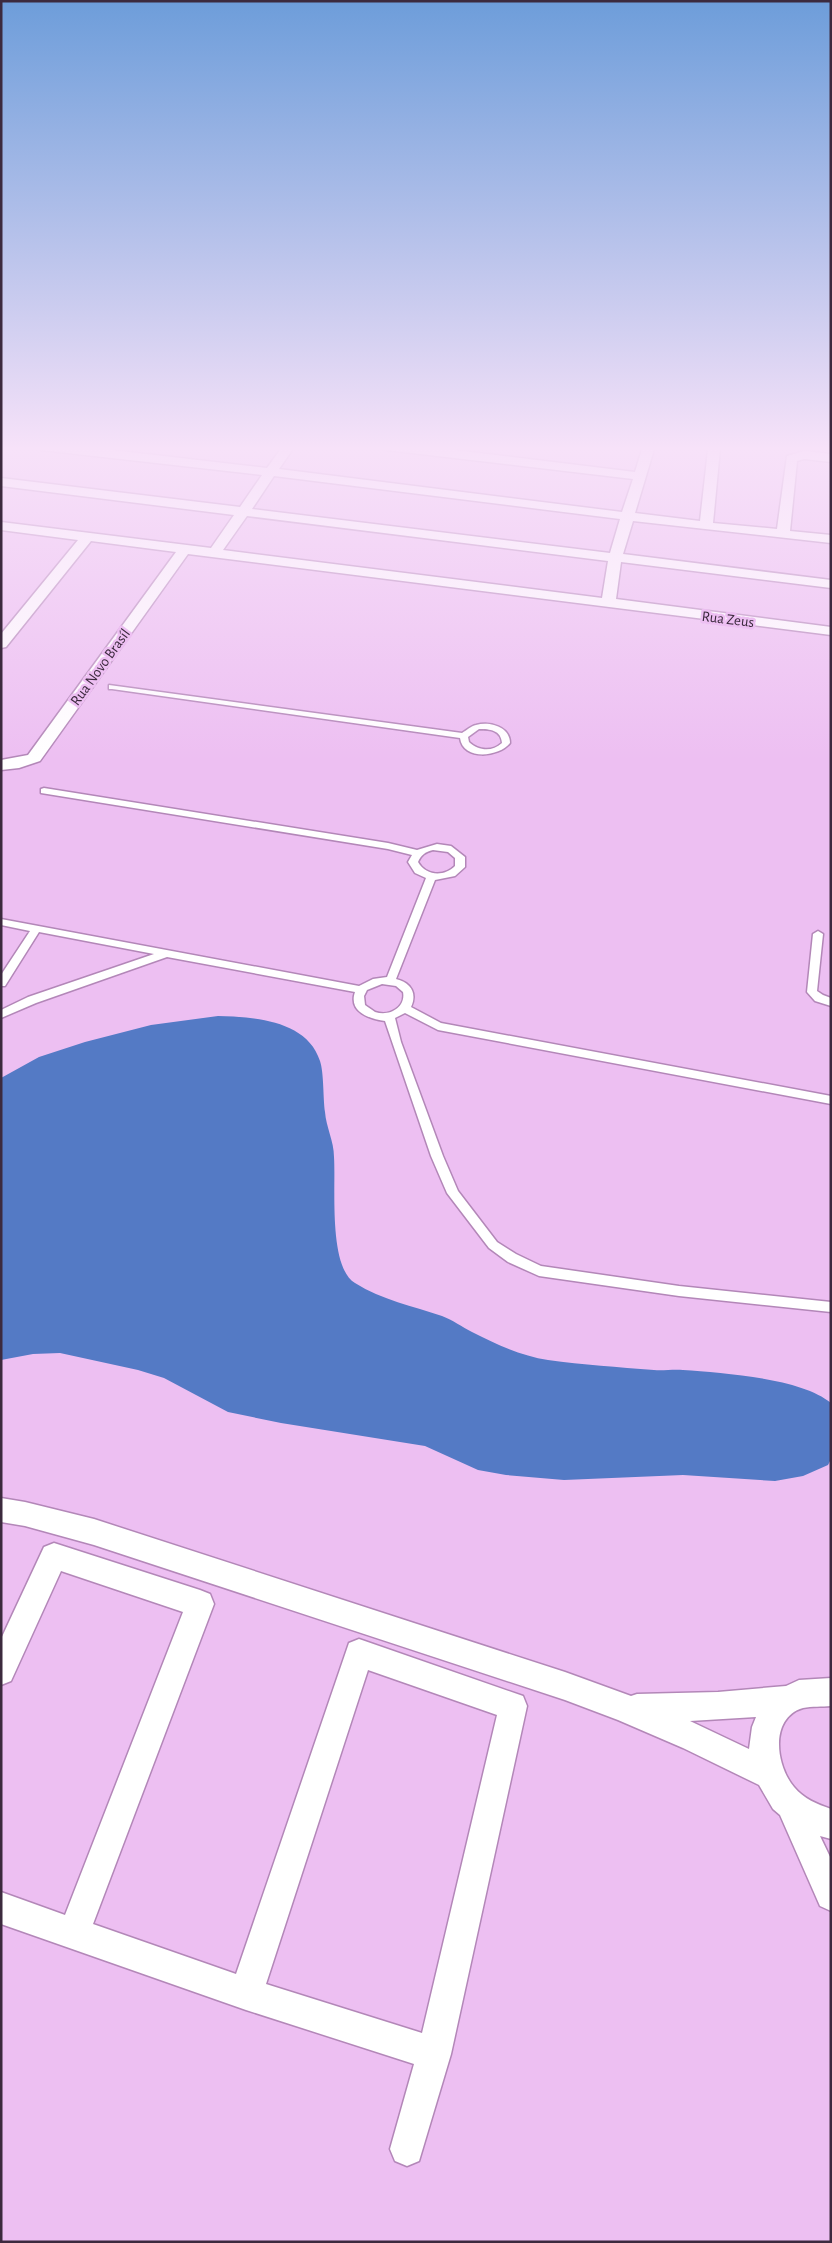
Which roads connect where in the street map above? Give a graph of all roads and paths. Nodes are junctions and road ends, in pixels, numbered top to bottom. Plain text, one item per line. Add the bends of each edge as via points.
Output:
1 (76, 551) edge
2 (183, 551) edge
3 (201, 551) edge
4 (556, 551) edge
5 (617, 551) edge
6 (215, 552) joint
7 (615, 558) junction
8 (831, 584) edge
9 (608, 604) junction
10 (831, 632) edge
11 (1, 644) edge
12 (112, 687) dead end
13 (464, 736) junction
14 (1, 765) edge
15 (44, 791) dead end
16 (418, 853) junction
17 (431, 877) junction
18 (1, 922) edge
19 (37, 928) junction
20 (818, 934) dead end
21 (170, 953) junction
22 (391, 980) junction
23 (1, 983) edge
24 (361, 990) junction
25 (831, 1002) edge
26 (406, 1009) junction
27 (1, 1014) edge
28 (389, 1017) junction
29 (831, 1100) edge
30 (831, 1307) edge
31 (1, 1510) edge
32 (1, 1671) edge
33 (825, 1687) edge
34 (786, 1700) junction
35 (629, 1709) junction
36 (769, 1774) junction
37 (791, 1805) junction
38 (831, 1824) edge
39 (831, 1895) edge
40 (1, 1908) edge
41 (74, 1934) junction
42 (246, 1994) junction
43 (434, 2054) junction
44 (407, 2149) dead end

1 - 11 street
2 - 14 street, Rua Novo Brasíl via 34,758
3 - 6 street, Rua Zeus
4 - 7 street
5 - 7 street
6 - 9 street, Rua Zeus
7 - 8 street
7 - 9 street
9 - 10 street, Rua Zeus
12 - 13 lane
13 - 13 lane via 468,747 486,752 504,746 507,739 502,731 490,727 477,727
15 - 16 lane
16 - 17 lane via 413,862 415,867
16 - 17 lane via 444,847 460,857 457,871
17 - 22 lane
18 - 19 lane
19 - 21 lane
19 - 23 lane
20 - 25 lane via 812,992
21 - 24 lane
21 - 27 lane
22 - 24 lane via 374,981
22 - 26 lane via 407,989 410,1002
24 - 28 lane via 358,995 360,1007 372,1015
26 - 28 lane
26 - 29 lane via 438,1026
28 - 30 lane via 436,1156 453,1192 493,1246 539,1271 680,1291
31 - 35 street via 94,1532
32 - 41 street via 54,1556 200,1604
33 - 34 street via 799,1693
34 - 35 street
34 - 36 street via 774,1710 765,1732 764,1757
35 - 36 street via 702,1740
36 - 37 street
37 - 38 street via 806,1816
37 - 39 street
40 - 41 street
41 - 42 street
42 - 43 street
42 - 43 street via 359,1653 513,1706
43 - 44 street

